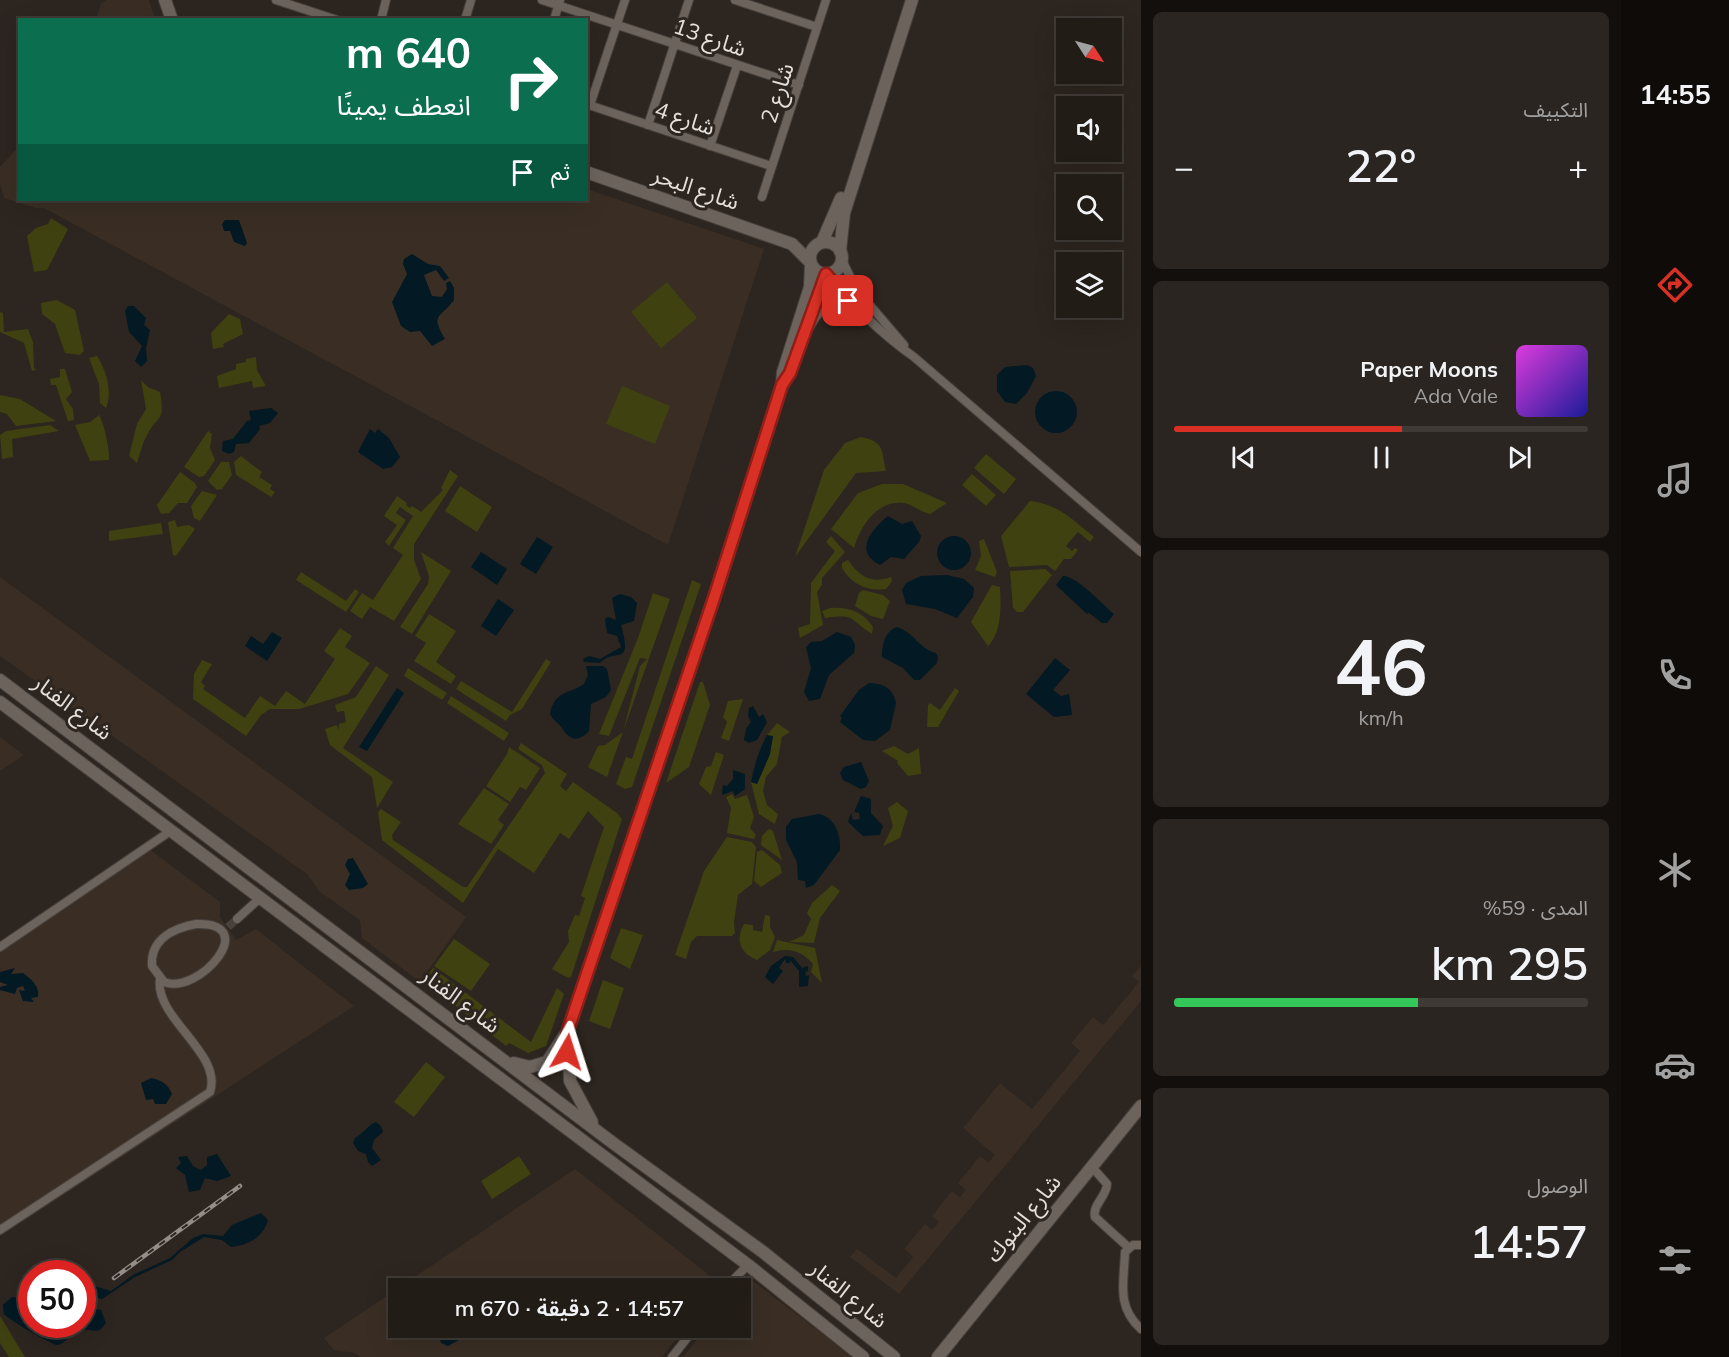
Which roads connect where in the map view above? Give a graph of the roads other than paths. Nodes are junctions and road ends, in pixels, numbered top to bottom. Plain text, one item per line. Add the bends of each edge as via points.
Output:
1 (165, 0) edge
2 (276, 0) edge
3 (387, 0) edge
4 (471, 0) edge
5 (542, 0) edge
6 (625, 0) edge
7 (689, 0) edge
8 (735, 0) edge
9 (826, 0) edge
10 (912, 0) edge
11 (559, 3) edge
12 (171, 18) edge
13 (331, 18) edge
14 (382, 18) edge
15 (466, 18) edge
16 (555, 18) edge
17 (617, 25) junction
18 (817, 27) junction
19 (675, 44) junction
20 (737, 66) junction
21 (799, 85) junction
22 (588, 104) edge
23 (875, 113) junction
24 (648, 125) junction
25 (710, 146) junction
26 (771, 166) junction
27 (588, 173) edge
28 (762, 197) dead end
29 (820, 243) junction
30 (792, 244) junction
31 (841, 256) junction
32 (811, 263) junction
33 (827, 274) junction
34 (855, 308) junction
35 (802, 338) junction
36 (914, 357) junction
37 (782, 385) junction
38 (1141, 552) edge
39 (0, 680) edge
40 (0, 702) edge
41 (172, 830) junction
42 (260, 898) junction
43 (237, 920) tunnel mouth
44 (0, 947) edge
45 (160, 979) junction
46 (568, 1030) junction
47 (504, 1059) junction
48 (1141, 1106) edge
49 (597, 1130) junction
50 (1092, 1167) junction
51 (0, 1230) edge
52 (735, 1231) junction
53 (1141, 1245) edge
54 (723, 1247) junction
55 (1128, 1247) junction
56 (764, 1252) junction
57 (748, 1265) junction
58 (735, 1278) edge
59 (1141, 1329) edge
60 (687, 1338) edge
61 (672, 1357) edge
62 (863, 1357) edge
63 (894, 1357) edge
64 (938, 1357) edge

1 - 12 main road
2 - 13 street
3 - 14 street
4 - 15 street
5 - 11 street, شارع 13
6 - 17 street
7 - 19 street
8 - 18 street
9 - 18 street, شارع 2
10 - 23 main road
11 - 16 street
11 - 17 street, شارع 13
17 - 19 street, شارع 13
17 - 22 street
18 - 21 street, شارع 2
19 - 20 street, شارع 13
19 - 24 street
20 - 21 street, شارع 13
20 - 25 street
21 - 26 street, شارع 2
22 - 24 street, شارع 4
23 - 29 main road
23 - 31 main road via 844,213
24 - 25 street, شارع 4
25 - 26 street, شارع 4
26 - 28 street, شارع 2
27 - 30 main road, شارع البحر
29 - 30 main road, شارع البحر
29 - 31 main road via 830,243
29 - 32 main road via 812,250
30 - 32 main road, شارع البحر
31 - 33 main road via 836,270
31 - 36 street via 869,307
32 - 33 main road via 817,271
32 - 37 main road via 810,287
33 - 34 street
33 - 35 main road
34 - 35 main road via 836,303 823,305
34 - 36 street
35 - 37 main road
36 - 38 street
37 - 46 main road
39 - 47 main road, شارع الفنار
40 - 41 main road, شارع الفنار
41 - 42 main road, شارع الفنار
41 - 44 street
42 - 43 street
42 - 54 main road, شارع الفنار
45 - 45 street via 182,984 208,968 224,948 226,929 196,924 161,939 152,958
45 - 51 street via 163,1000 209,1068 210,1092
46 - 47 main road via 551,1058 542,1064 524,1066
46 - 49 main road via 570,1081
47 - 49 main road, شارع الفنار
48 - 50 main road, شارع البنوك
49 - 52 main road, شارع الفنار
50 - 55 street via 1107,1184 1095,1217
50 - 64 main road, شارع البنوك
52 - 54 main road via 733,1242
52 - 56 main road, شارع الفنار
53 - 55 street
54 - 57 main road, شارع الفنار
55 - 59 street via 1123,1304 1130,1319
56 - 57 main road
56 - 63 main road, شارع الفنار
57 - 58 street
57 - 62 main road, شارع الفنار
60 - 61 street

